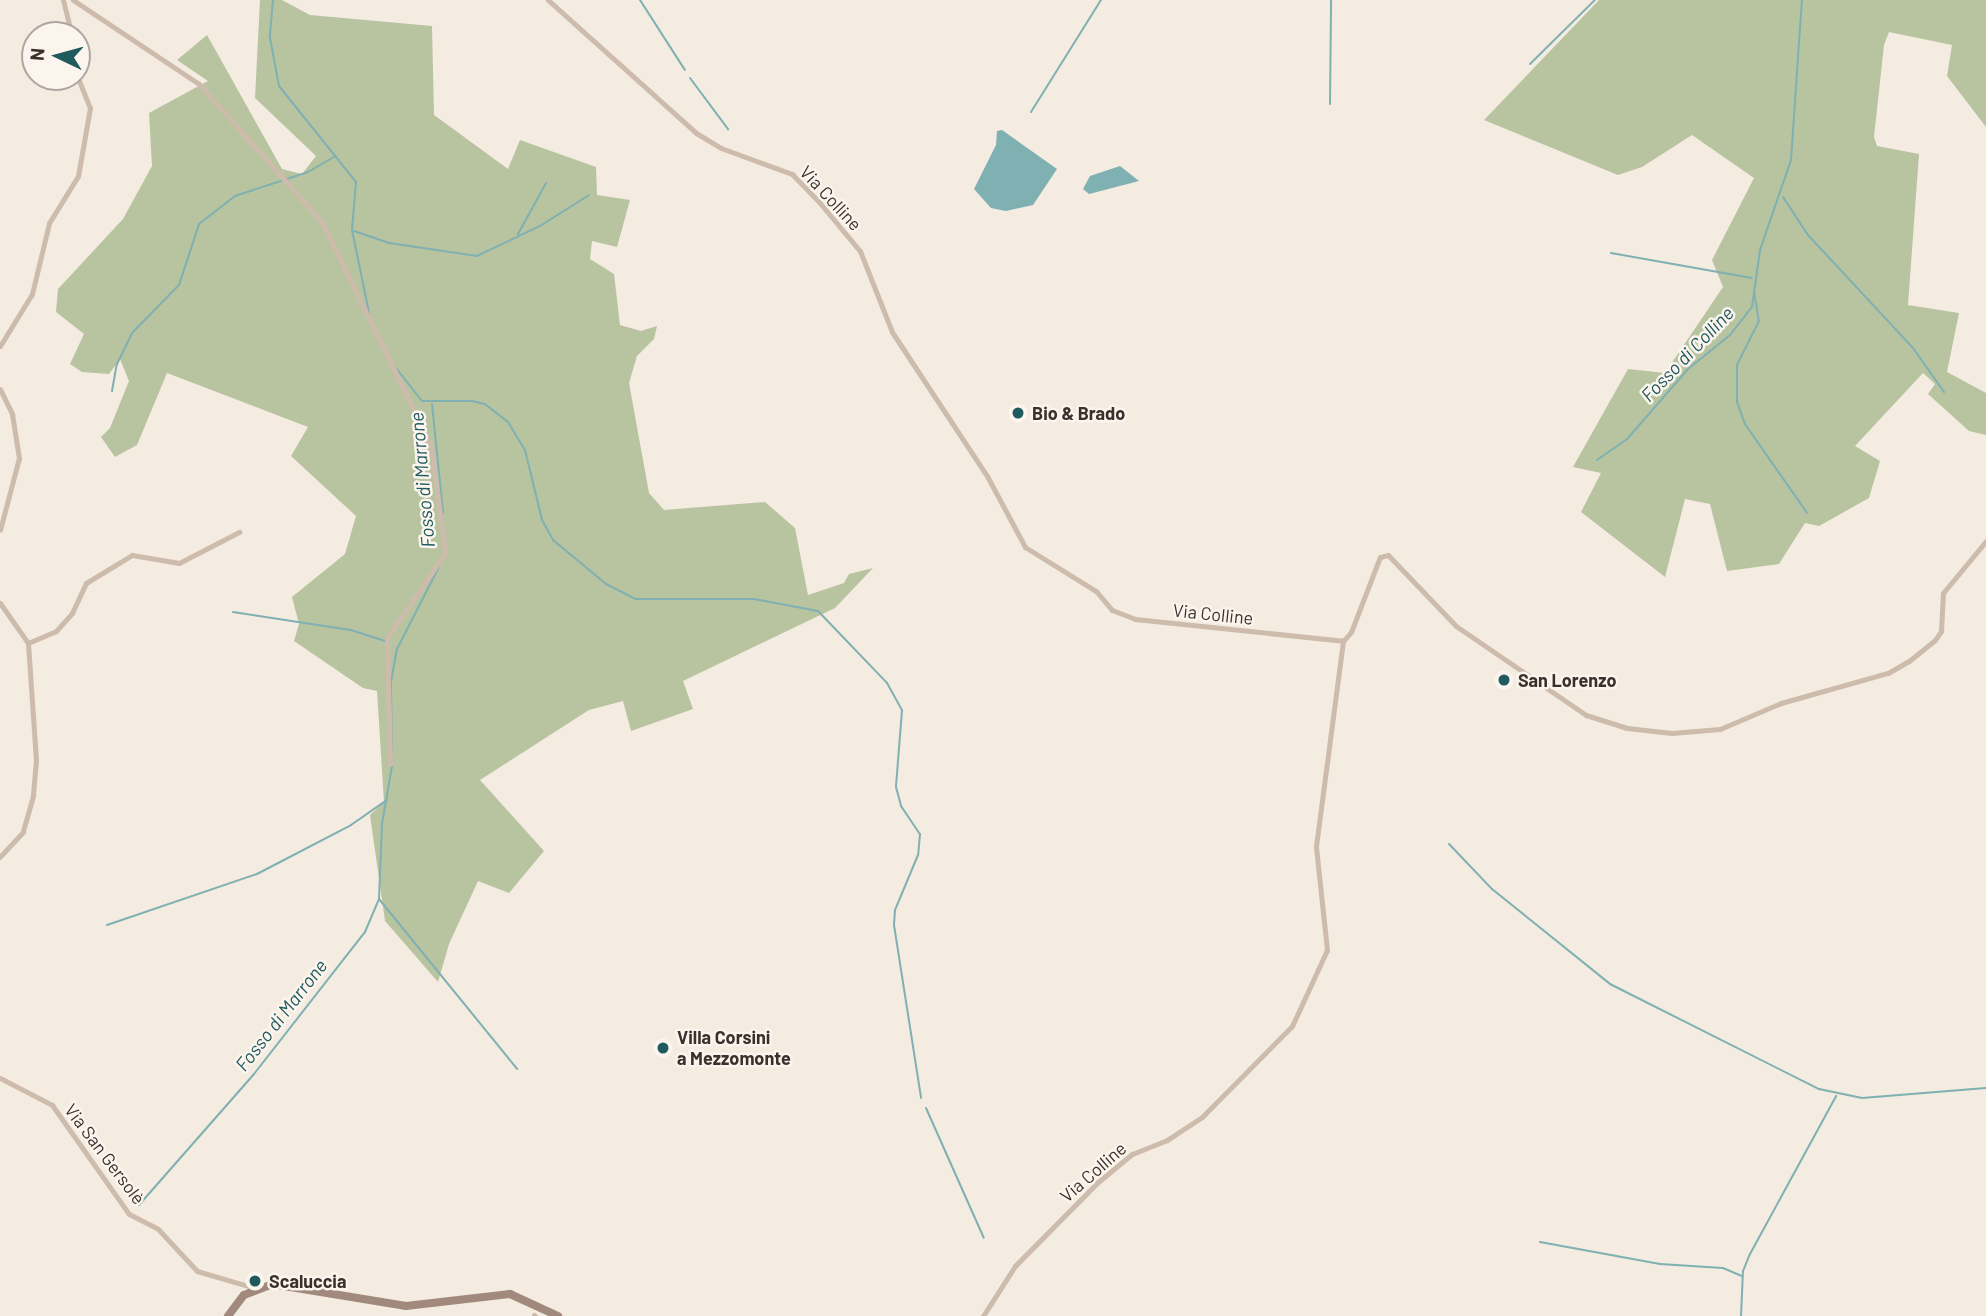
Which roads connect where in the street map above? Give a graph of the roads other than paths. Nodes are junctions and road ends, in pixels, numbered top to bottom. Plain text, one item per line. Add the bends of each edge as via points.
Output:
1 (63, 0) edge
2 (73, 0) edge
3 (548, 0) edge
4 (68, 21) edge
5 (83, 91) edge
6 (0, 346) edge
7 (0, 389) edge
8 (0, 530) edge
9 (239, 532) dead end
10 (1986, 541) edge
11 (0, 603) edge
12 (1343, 641) junction
13 (28, 643) junction
14 (390, 764) dead end
15 (0, 857) edge
16 (0, 1078) edge
17 (255, 1288) junction
18 (228, 1316) edge
19 (558, 1316) edge
20 (983, 1316) edge

1 - 4 street
2 - 14 street via 199,84 322,222 431,445 445,553 387,638
3 - 12 street, Via Colline via 696,133 721,148 792,174 818,202 860,251 892,332 987,476 1025,547 1096,591 1112,610 1135,619
5 - 6 street via 90,108 78,176 49,223 32,294
7 - 8 street via 12,414 19,458
9 - 13 street via 179,563 132,555 86,583 72,613 56,631
10 - 12 street via 1943,593 1941,631 1909,662 1888,673 1781,703 1720,729 1672,733 1627,728 1586,715 1456,626 1388,555 1380,557 1351,632
11 - 13 street
12 - 20 street, Via Colline via 1315,847 1327,950 1292,1026 1202,1117 1167,1140 1132,1154 1098,1182 1015,1266
13 - 15 street via 36,760 33,796 23,832
16 - 17 street, Via San Gersolè via 52,1105 129,1214 163,1233 197,1271
17 - 18 main road via 239,1299
17 - 19 main road via 280,1285 406,1306 510,1294

